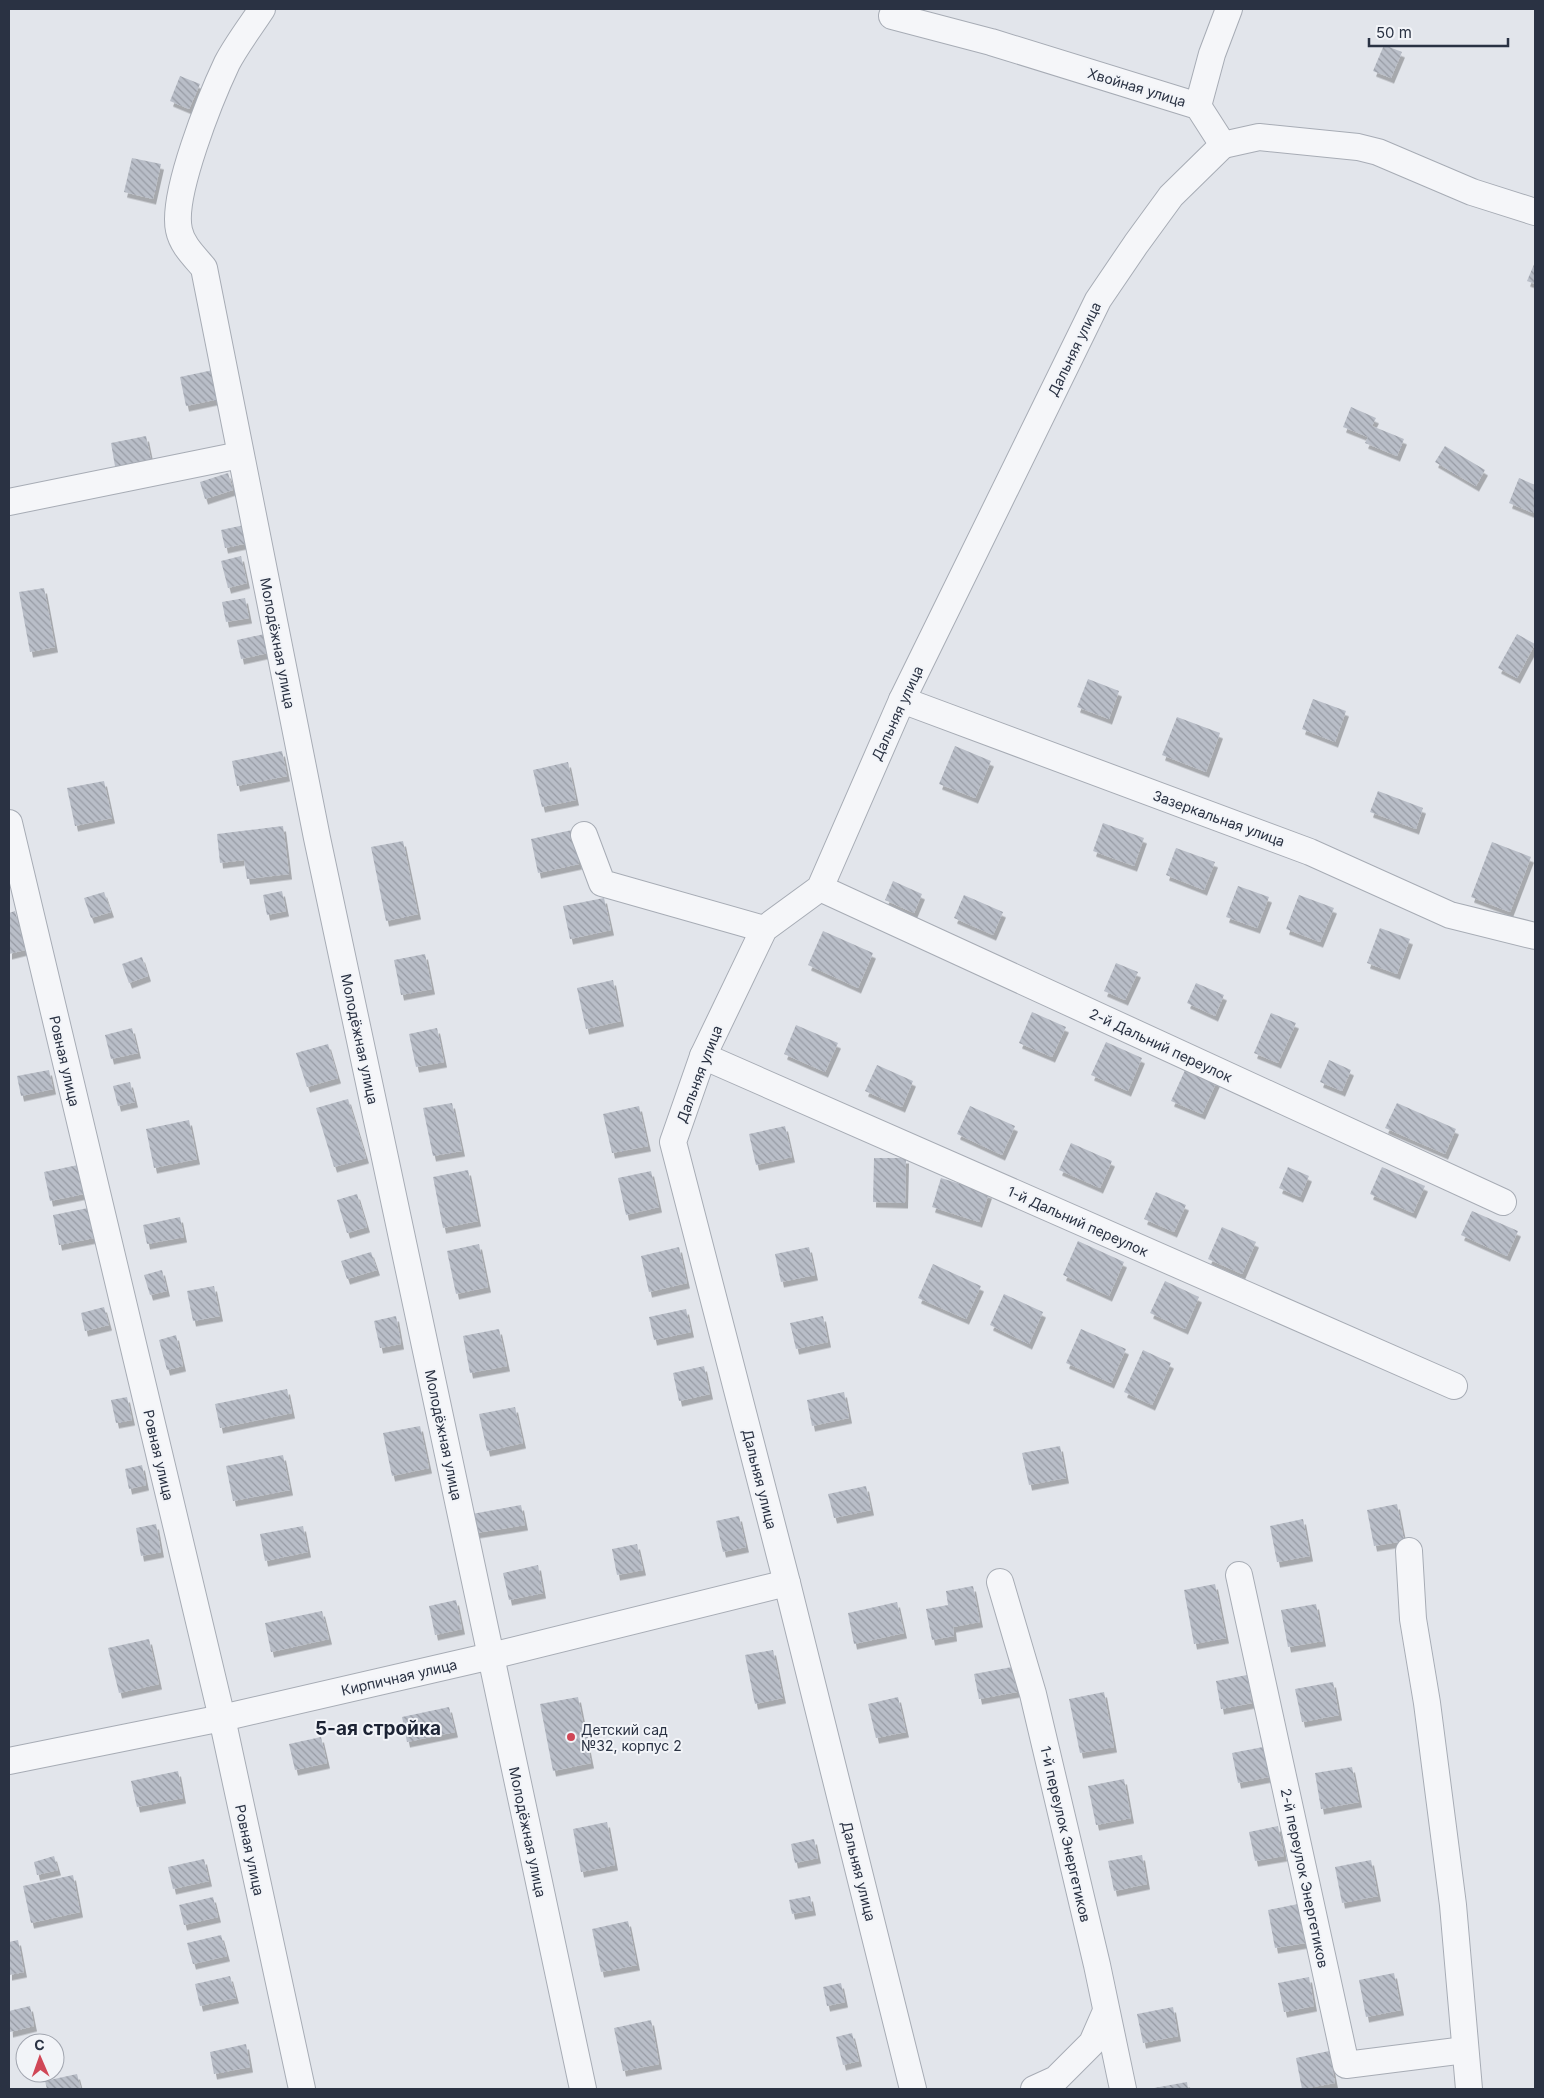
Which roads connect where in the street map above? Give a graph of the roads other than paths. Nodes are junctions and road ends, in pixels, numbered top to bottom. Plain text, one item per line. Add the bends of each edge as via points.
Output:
1 (262, 9) edge
2 (1229, 9) edge
3 (892, 16) dead end
4 (1198, 106) junction
5 (1223, 145) junction
6 (1535, 212) edge
7 (240, 455) junction
8 (9, 502) edge
9 (902, 700) junction
10 (9, 823) edge
11 (584, 835) dead end
12 (820, 888) junction
13 (764, 929) junction
14 (1535, 936) edge
15 (703, 1056) junction
16 (1503, 1202) dead end
17 (1454, 1386) dead end
18 (1409, 1551) dead end
19 (1239, 1575) dead end
20 (1000, 1582) dead end
21 (787, 1583) junction
22 (491, 1656) junction
23 (222, 1718) junction
24 (9, 1761) edge
25 (1106, 2011) junction
26 (1465, 2050) junction
27 (302, 2089) edge
28 (583, 2089) edge
29 (913, 2089) edge
30 (1034, 2089) edge
31 (1123, 2089) edge
32 (1469, 2089) edge

1 - 7 street, Молодёжная улица via 228,62 187,168 178,211 178,228 183,243 204,268
2 - 4 street
3 - 4 street, Хвойная улица via 991,42
4 - 5 street, Хвойная улица
5 - 6 street via 1259,137 1358,147 1378,152 1472,192
5 - 9 street, Дальняя улица via 1171,196 1098,300
7 - 8 street
7 - 22 street, Молодёжная улица via 317,838
9 - 12 street, Дальняя улица
9 - 14 street, Зазеркальная улица via 1310,852 1450,915
10 - 23 street, Ровная улица
11 - 13 street via 602,883
12 - 13 street, Дальняя улица
12 - 16 street, 2-й Дальний переулок
13 - 15 street, Дальняя улица
15 - 17 street, 1-й Дальний переулок
15 - 21 street, Дальняя улица via 673,1142
18 - 26 street via 1413,1619 1427,1703 1452,1905
19 - 26 street, 2-й переулок Энергетиков via 1346,2065
20 - 25 street, 1-й переулок Энергетиков via 1034,1694
21 - 22 street, Кирпичная улица
21 - 29 street, Дальняя улица
22 - 23 street, Кирпичная улица
22 - 28 street, Молодёжная улица
23 - 24 street, Кирпичная улица
23 - 27 street, Ровная улица
25 - 30 street via 1092,2043 1056,2079
25 - 31 street, 1-й переулок Энергетиков
26 - 32 street

